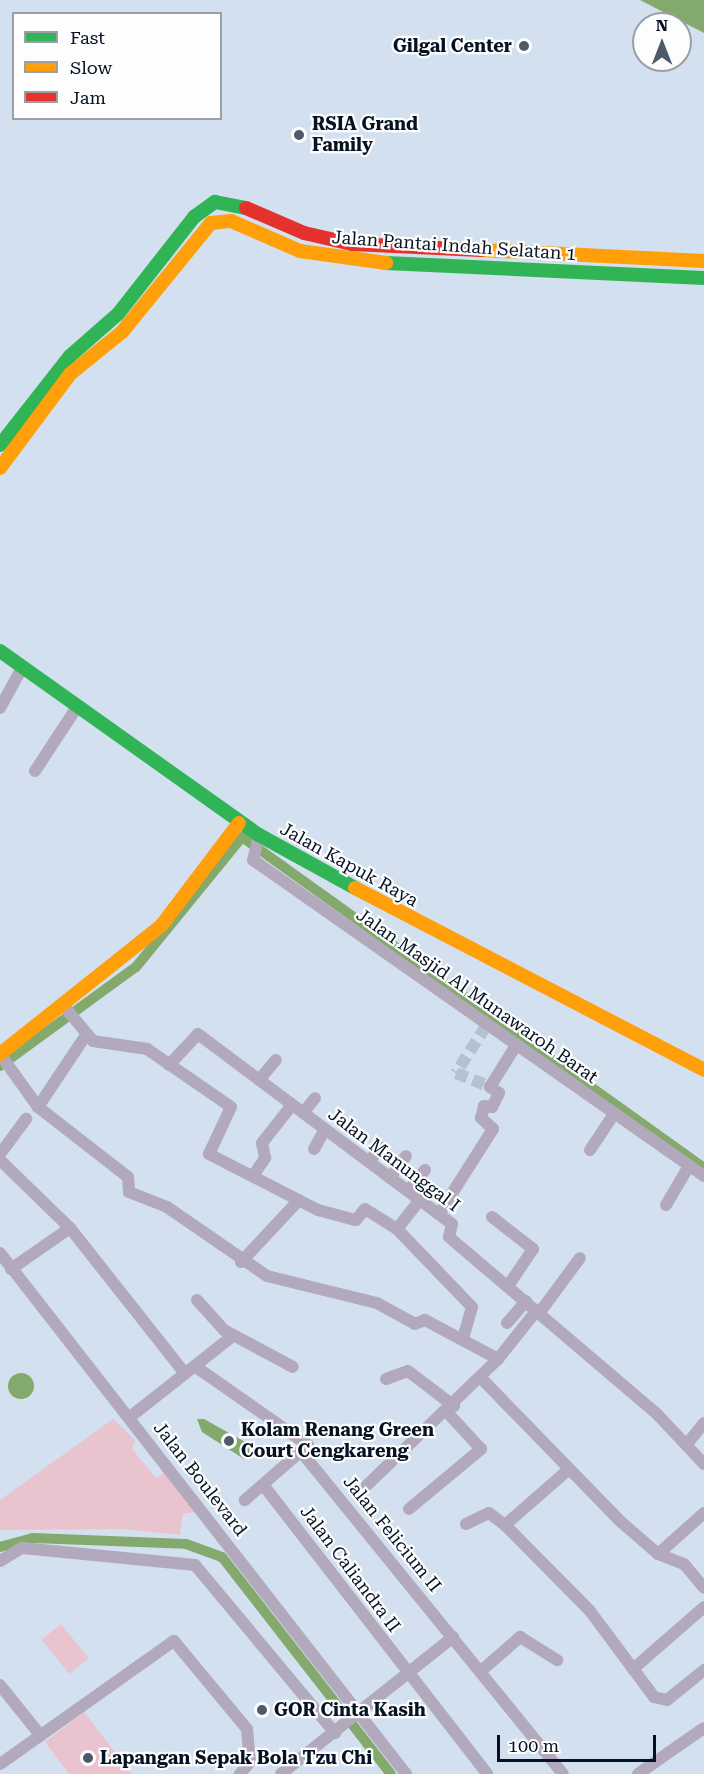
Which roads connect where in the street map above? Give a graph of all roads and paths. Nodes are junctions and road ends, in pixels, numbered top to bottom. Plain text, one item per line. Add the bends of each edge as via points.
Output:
1 (704, 261) edge
2 (704, 278) edge
3 (0, 445) edge
4 (0, 468) edge
5 (0, 651) edge
6 (22, 668) junction
7 (77, 707) junction
8 (0, 708) edge
9 (35, 771) dead end
10 (239, 823) junction
11 (256, 842) junction
12 (64, 1006) junction
13 (86, 1035) junction
14 (515, 1047) junction
15 (3, 1058) edge
16 (276, 1060) dead end
17 (169, 1065) junction
18 (704, 1070) edge
19 (259, 1080) junction
20 (315, 1098) dead end
21 (292, 1105) junction
22 (38, 1107) junction
23 (303, 1113) junction
24 (614, 1113) junction
25 (26, 1119) dead end
26 (325, 1129) junction
27 (380, 1148) dead end
28 (314, 1149) dead end
29 (590, 1150) dead end
30 (0, 1154) edge
31 (406, 1156) dead end
32 (0, 1160) edge
33 (369, 1162) junction
34 (689, 1166) junction
35 (425, 1170) dead end
36 (253, 1176) junction
37 (704, 1176) edge
38 (390, 1178) junction
39 (408, 1191) junction
40 (299, 1200) junction
41 (420, 1200) junction
42 (666, 1205) dead end
43 (439, 1214) junction
44 (492, 1218) dead end
45 (70, 1228) junction
46 (397, 1229) junction
47 (0, 1253) edge
48 (580, 1258) dead end
49 (241, 1262) junction
50 (11, 1269) junction
51 (508, 1286) junction
52 (197, 1300) dead end
53 (526, 1301) junction
54 (539, 1311) junction
55 (507, 1323) dead end
56 (234, 1335) junction
57 (463, 1339) junction
58 (498, 1359) junction
59 (293, 1367) dead end
60 (196, 1368) junction
61 (183, 1371) junction
62 (386, 1379) dead end
63 (482, 1379) junction
64 (451, 1409) junction
65 (130, 1417) junction
66 (704, 1423) edge
67 (687, 1444) junction
68 (303, 1454) junction
69 (704, 1464) edge
70 (568, 1470) junction
71 (368, 1485) dead end
72 (264, 1486) junction
73 (245, 1500) dead end
74 (409, 1509) dead end
75 (704, 1513) edge
76 (466, 1524) dead end
77 (504, 1525) junction
78 (658, 1554) junction
79 (0, 1561) edge
80 (704, 1588) edge
81 (704, 1607) edge
82 (453, 1637) junction
83 (557, 1660) dead end
84 (633, 1669) junction
85 (704, 1670) edge
86 (481, 1671) junction
87 (407, 1673) junction
88 (0, 1685) edge
89 (358, 1715) junction
90 (704, 1728) edge
91 (337, 1732) junction
92 (41, 1736) junction
93 (0, 1764) edge
94 (240, 1774) edge
95 (281, 1774) edge
96 (406, 1774) edge
97 (487, 1774) edge
98 (563, 1774) edge
99 (638, 1774) edge

1 - 3 street, Jalan Pantai Indah Selatan 1 via 352,244 304,233 231,202 215,202 194,217 118,314 61,366
2 - 4 street, Jalan Pantai Indah Selatan 1 via 350,261 300,251 231,221 211,222 122,332 70,374
5 - 6 street, Jalan Kapuk Raya
6 - 7 street, Jalan Kapuk Raya
6 - 8 street
7 - 9 street
7 - 10 street, Jalan Kapuk Raya
10 - 11 street, Jalan Kapuk Raya
10 - 12 street via 161,927
11 - 14 street, Jalan Masjid Al Munawaroh Barat via 253,860
11 - 18 street, Jalan Kapuk Raya
12 - 13 street
12 - 15 street
13 - 17 street via 147,1049
13 - 22 street
14 - 24 street, Jalan Masjid Al Munawaroh Barat
14 - 43 street via 490,1087 499,1093 492,1107 484,1106 481,1118 492,1129
15 - 22 street
16 - 19 street
17 - 19 street, Jalan Manunggal I via 197,1034
17 - 36 street via 231,1107 209,1153
19 - 21 street, Jalan Manunggal I
20 - 23 street
21 - 23 street, Jalan Manunggal I
21 - 36 street via 262,1143 266,1158
22 - 49 street via 128,1177 129,1192 167,1208
23 - 26 street, Jalan Manunggal I
24 - 29 street
24 - 34 street, Jalan Masjid Al Munawaroh Barat
25 - 30 street
26 - 28 street
26 - 33 street, Jalan Manunggal I
27 - 33 street
31 - 38 street
32 - 45 street
33 - 38 street, Jalan Manunggal I
34 - 37 street, Jalan Masjid Al Munawaroh Barat
34 - 42 street
35 - 39 street
36 - 40 street
38 - 39 street, Jalan Manunggal I
39 - 41 street, Jalan Manunggal I
40 - 46 street via 356,1220 365,1209
40 - 49 street
41 - 43 street, Jalan Manunggal I
41 - 46 street
43 - 51 street, Jalan Manunggal I via 453,1225 449,1237
44 - 51 street via 533,1249
45 - 50 street
45 - 61 street
46 - 57 street via 472,1307
47 - 50 street, Jalan Boulevard
48 - 54 street
49 - 57 street via 308,1290 377,1303 415,1324 426,1320
50 - 65 street, Jalan Boulevard
51 - 53 street, Jalan Manunggal I
52 - 56 street
53 - 54 street, Jalan Manunggal I
53 - 55 street
54 - 58 street
54 - 67 street, Jalan Manunggal I
56 - 59 street
56 - 60 street
57 - 58 street
58 - 63 street
60 - 61 street
60 - 68 street, Jalan Felicium II via 301,1436 308,1445
61 - 65 street
62 - 64 street via 408,1371
63 - 64 street
63 - 70 street
64 - 71 street
64 - 74 street via 481,1449
65 - 89 street, Jalan Boulevard
66 - 67 street
67 - 69 street, Jalan Manunggal I
68 - 72 street
68 - 82 street, Jalan Felicium II
70 - 77 street
70 - 78 street
72 - 73 street
72 - 87 street, Jalan Caliandra II
75 - 78 street
76 - 77 street via 489,1513
77 - 84 street via 590,1611
78 - 80 street via 684,1564
79 - 91 street via 22,1548 195,1565
81 - 84 street
82 - 86 street, Jalan Felicium II
82 - 87 street
83 - 86 street via 520,1637
84 - 85 street via 651,1693 665,1701
86 - 98 street, Jalan Felicium II
87 - 89 street
87 - 97 street, Jalan Caliandra II
88 - 92 street
89 - 91 street
89 - 96 street, Jalan Boulevard
90 - 99 street
91 - 95 street
92 - 93 street
92 - 94 street via 174,1641 247,1729 250,1759

